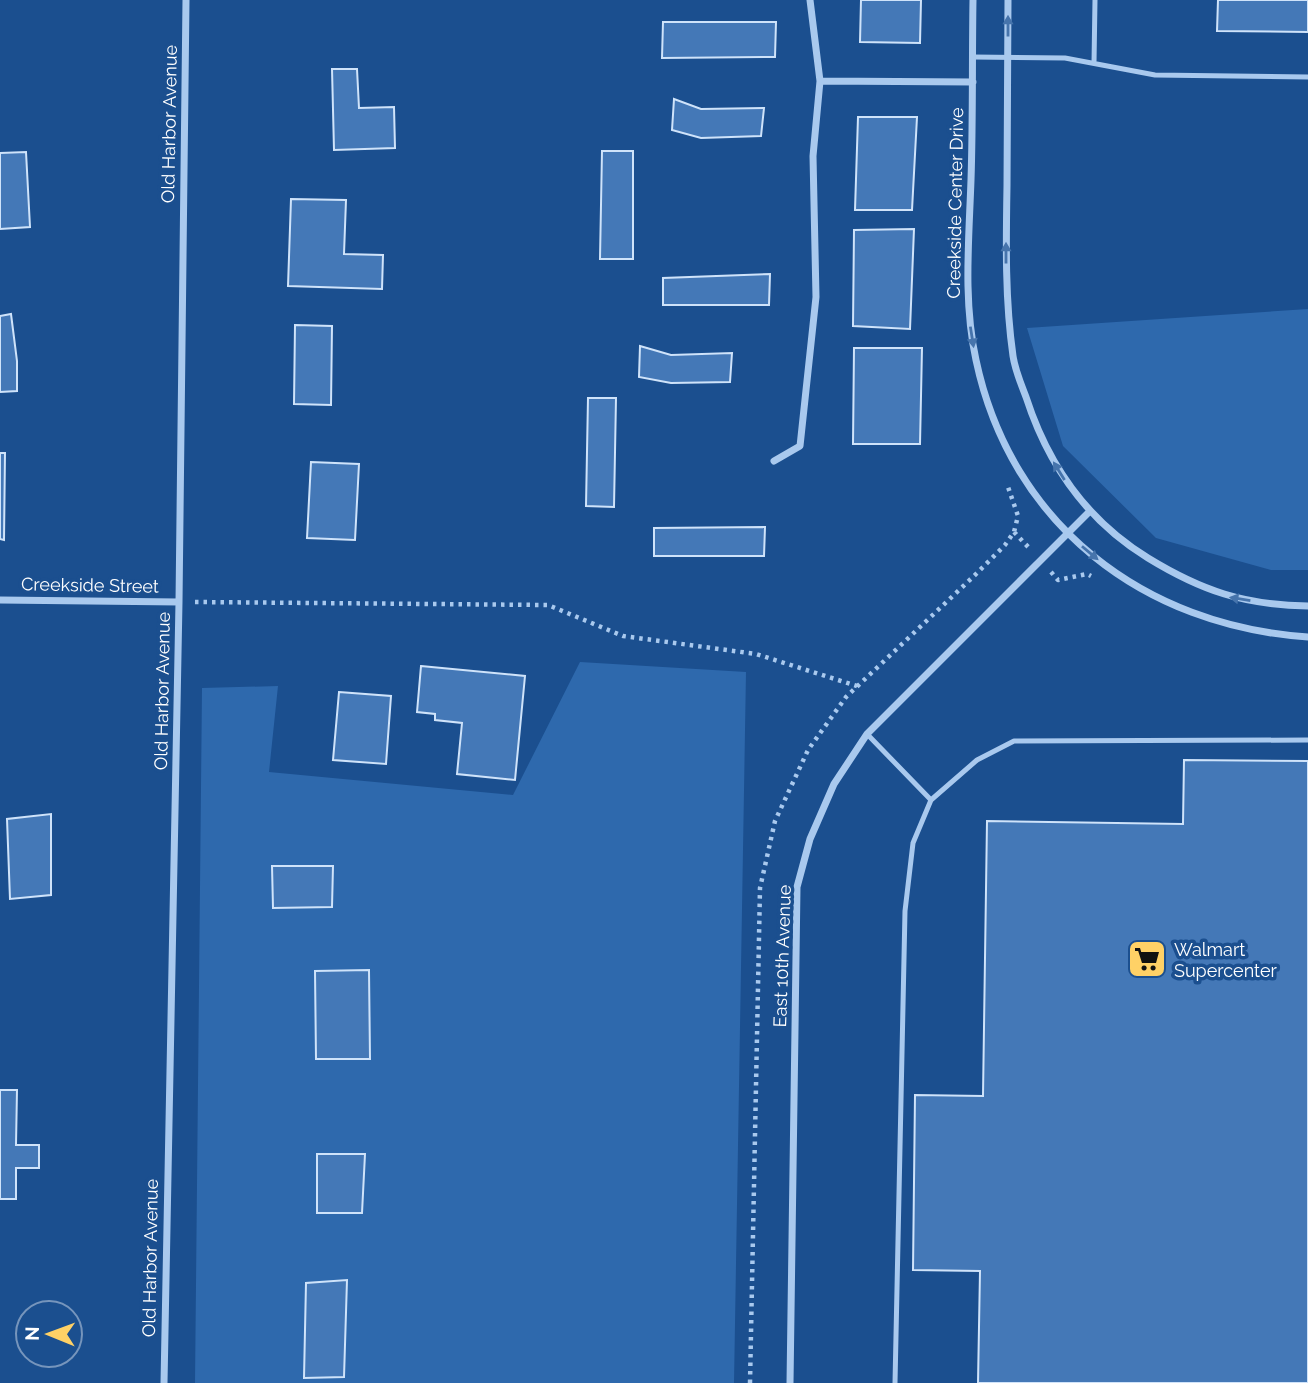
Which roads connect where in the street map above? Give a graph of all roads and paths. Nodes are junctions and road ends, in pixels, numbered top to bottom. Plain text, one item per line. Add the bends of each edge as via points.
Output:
1 (186, 0) edge
2 (810, 0) edge
3 (973, 0) edge
4 (1008, 0) edge
5 (1094, 0) edge
6 (972, 57) junction
7 (1008, 57) junction
8 (1094, 63) junction
9 (1308, 77) edge
10 (820, 81) junction
11 (972, 82) junction
12 (774, 461) dead end
13 (1004, 478) dead end
14 (1089, 512) junction
15 (1066, 533) junction
16 (0, 600) edge
17 (179, 602) junction
18 (1308, 606) edge
19 (1308, 637) edge
20 (858, 686) junction
21 (866, 734) junction
22 (1308, 740) edge
23 (931, 800) junction
24 (164, 1383) edge
25 (750, 1383) edge
26 (790, 1383) edge
27 (895, 1383) edge

1 - 17 street, Old Harbor Avenue
2 - 10 street
3 - 6 street, Creekside Center Drive
7 -> 4 street
5 - 8 lane
6 - 7 lane
6 - 11 street, Creekside Center Drive
7 - 8 lane
14 -> 7 street via 1049,456 1013,359 1006,275
8 - 9 lane via 1155,75
10 - 11 street
10 - 12 street via 813,156 816,297 800,446
11 -> 15 street, Creekside Center Drive via 967,292 976,361 1004,443 1045,509
13 - 20 path via 1018,516 1005,545
14 - 15 street, East 10th Avenue
18 -> 14 street via 1231,598 1196,585 1124,543
15 -> 19 street, Creekside Center Drive via 1118,575 1171,605 1251,631
15 - 21 street, East 10th Avenue
16 - 17 street, Creekside Street
17 - 20 path via 548,605 623,636 756,654
17 - 24 street, Old Harbor Avenue
20 - 25 path via 808,750 775,821 760,888
21 - 23 lane
21 - 26 street, East 10th Avenue via 834,784 810,839 797,887
22 - 23 lane via 1014,741 977,760
23 - 27 lane via 913,843 905,911

